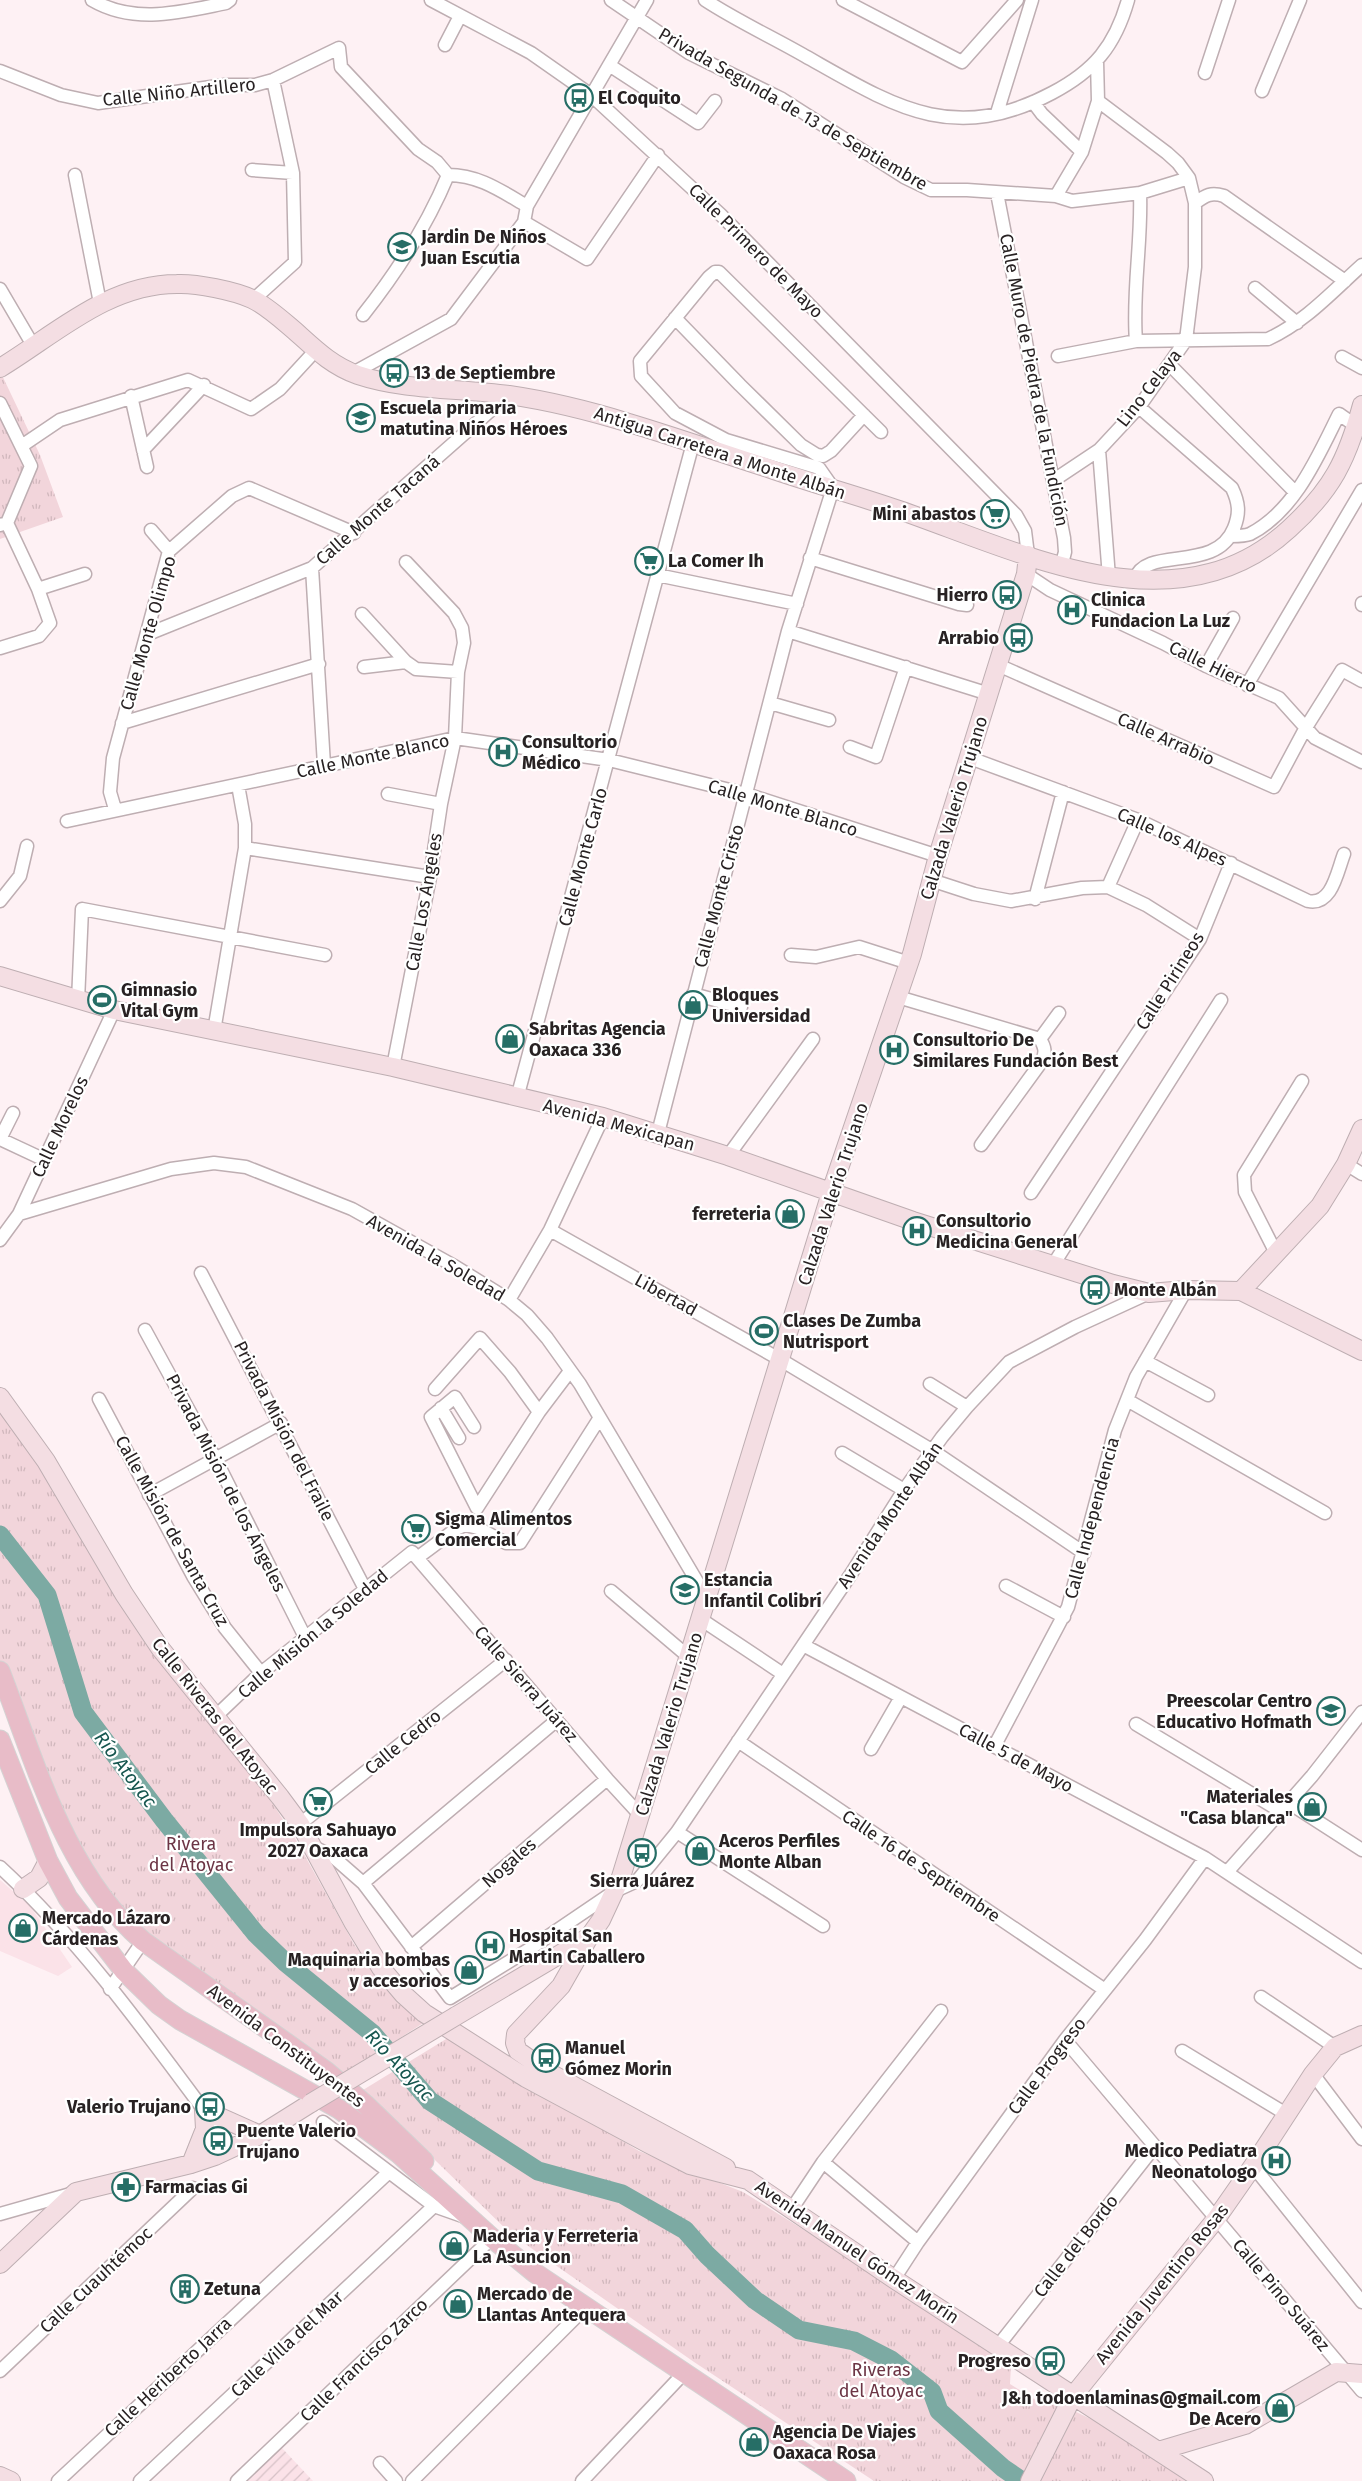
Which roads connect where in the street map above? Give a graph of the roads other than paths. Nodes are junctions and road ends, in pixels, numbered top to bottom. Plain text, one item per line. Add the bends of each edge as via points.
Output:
1 (92, 0) edge
2 (230, 0) edge
3 (431, 0) edge
4 (611, 0) edge
5 (647, 0) edge
6 (705, 0) edge
7 (843, 0) edge
8 (1017, 0) edge
9 (1128, 0) edge
10 (1229, 0) edge
11 (1300, 0) edge
12 (1030, 4) edge
13 (460, 16) junction
14 (637, 18) junction
15 (445, 45) dead end
16 (1096, 62) junction
17 (609, 64) junction
18 (0, 71) edge
19 (1205, 73) dead end
20 (272, 80) junction
21 (1262, 91) dead end
22 (591, 95) junction
23 (715, 101) dead end
24 (1098, 101) junction
25 (1033, 102) junction
26 (997, 113) junction
27 (1082, 152) junction
28 (658, 155) junction
29 (252, 170) dead end
30 (292, 173) junction
31 (75, 175) dead end
32 (448, 175) junction
33 (1189, 178) junction
34 (997, 193) junction
35 (1140, 193) junction
36 (1056, 196) junction
37 (1195, 202) junction
38 (527, 206) junction
39 (524, 222) junction
40 (1362, 265) edge
41 (1345, 281) junction
42 (1255, 288) dead end
43 (0, 289) edge
44 (253, 300) junction
45 (100, 303) junction
46 (363, 315) dead end
47 (675, 318) junction
48 (1297, 322) junction
49 (1186, 340) junction
50 (1136, 341) junction
51 (34, 347) junction
52 (315, 351) junction
53 (1058, 356) dead end
54 (1342, 357) dead end
55 (1169, 364) junction
56 (0, 368) edge
57 (1362, 368) edge
58 (353, 373) junction
59 (204, 386) junction
60 (508, 395) junction
61 (131, 396) junction
62 (0, 403) edge
63 (1362, 405) edge
64 (1139, 407) junction
65 (864, 415) junction
66 (1356, 426) junction
67 (881, 432) dead end
68 (693, 443) junction
69 (23, 445) junction
70 (143, 450) junction
71 (1098, 450) junction
72 (147, 467) dead end
73 (1054, 480) junction
74 (833, 488) junction
75 (1362, 490) edge
76 (1295, 492) junction
77 (4, 524) edge
78 (151, 530) dead end
79 (354, 533) junction
80 (1231, 536) junction
81 (169, 551) junction
82 (1028, 555) junction
83 (810, 558) junction
84 (406, 562) dead end
85 (1061, 567) junction
86 (312, 568) junction
87 (86, 574) dead end
88 (1026, 574) junction
89 (657, 575) junction
90 (1109, 578) junction
91 (1135, 579) junction
92 (38, 590) junction
93 (798, 604) junction
94 (963, 605) dead end
95 (362, 614) dead end
96 (1233, 618) dead end
97 (788, 631) junction
98 (148, 634) junction
99 (0, 648) edge
100 (406, 662) junction
101 (319, 664) junction
102 (998, 665) junction
103 (1206, 666) junction
104 (364, 667) dead end
105 (906, 667) junction
106 (458, 672) junction
107 (1362, 680) edge
108 (1247, 685) junction
109 (988, 694) junction
110 (770, 704) junction
111 (829, 720) dead end
112 (122, 723) junction
113 (1305, 729) junction
114 (455, 738) junction
115 (850, 747) dead end
116 (970, 758) junction
117 (609, 760) junction
118 (1362, 762) edge
119 (324, 765) junction
120 (238, 784) junction
121 (1063, 792) junction
122 (388, 794) dead end
123 (746, 794) junction
124 (441, 804) junction
125 (115, 809) junction
126 (1138, 820) junction
127 (67, 821) dead end
128 (27, 846) dead end
129 (245, 848) junction
130 (1344, 854) dead end
131 (938, 856) junction
132 (1231, 863) junction
133 (430, 878) junction
134 (931, 880) junction
135 (1108, 887) junction
136 (1035, 899) junction
137 (0, 901) edge
138 (231, 936) junction
139 (1200, 939) junction
140 (325, 955) dead end
141 (791, 955) dead end
142 (909, 963) junction
143 (0, 976) edge
144 (693, 994) junction
145 (898, 997) junction
146 (1221, 1000) dead end
147 (78, 1001) junction
148 (742, 1007) dead end
149 (114, 1010) junction
150 (1059, 1012) dead end
151 (214, 1031) junction
152 (813, 1039) dead end
153 (1040, 1039) junction
154 (393, 1067) junction
155 (1302, 1081) dead end
156 (518, 1098) junction
157 (13, 1113) dead end
158 (603, 1117) junction
159 (1362, 1129) edge
160 (658, 1133) junction
161 (982, 1145) dead end
162 (728, 1156) junction
163 (45, 1160) junction
164 (1346, 1164) junction
165 (1362, 1174) edge
166 (832, 1192) junction
167 (1031, 1193) dead end
168 (19, 1214) junction
169 (550, 1230) junction
170 (2, 1232) edge
171 (1276, 1252) junction
172 (1052, 1265) junction
173 (201, 1273) dead end
174 (1186, 1290) junction
175 (1241, 1291) junction
176 (1149, 1293) junction
177 (509, 1300) junction
178 (145, 1330) dead end
179 (1362, 1352) edge
180 (781, 1360) junction
181 (1145, 1361) junction
182 (570, 1371) junction
183 (930, 1384) dead end
184 (436, 1389) dead end
185 (1208, 1396) dead end
186 (0, 1397) edge
187 (1127, 1400) junction
188 (102, 1405) dead end
189 (967, 1407) junction
190 (441, 1408) junction
191 (539, 1412) junction
192 (599, 1420) junction
193 (281, 1423) junction
194 (474, 1427) dead end
195 (459, 1438) dead end
196 (933, 1451) junction
197 (842, 1453) dead end
198 (215, 1458) junction
199 (904, 1490) junction
200 (149, 1495) junction
201 (1325, 1514) dead end
202 (1084, 1553) junction
203 (415, 1555) junction
204 (1006, 1586) dead end
205 (365, 1589) junction
206 (611, 1591) dead end
207 (708, 1600) junction
208 (1064, 1617) junction
209 (702, 1620) junction
210 (305, 1637) junction
211 (803, 1645) junction
212 (690, 1658) junction
213 (506, 1660) junction
214 (0, 1671) edge
215 (261, 1673) junction
216 (784, 1674) junction
217 (901, 1697) junction
218 (1362, 1712) edge
219 (216, 1717) junction
220 (557, 1720) junction
221 (1136, 1724) dead end
222 (0, 1740) edge
223 (738, 1741) junction
224 (994, 1746) junction
225 (871, 1749) dead end
226 (607, 1779) junction
227 (1285, 1808) junction
228 (640, 1815) junction
229 (300, 1824) junction
230 (677, 1832) junction
231 (311, 1846) junction
232 (1362, 1850) edge
233 (1205, 1858) junction
234 (48, 1861) junction
235 (0, 1867) edge
236 (1228, 1871) junction
237 (363, 1883) junction
238 (24, 1888) junction
239 (615, 1892) junction
240 (823, 1926) dead end
241 (588, 1937) junction
242 (143, 1941) junction
243 (411, 1947) junction
244 (1362, 1962) edge
245 (124, 1971) junction
246 (110, 1989) junction
247 (1105, 1990) junction
248 (1261, 1997) dead end
249 (941, 2011) dead end
250 (449, 2020) junction
251 (1362, 2035) edge
252 (1065, 2040) junction
253 (1335, 2048) junction
254 (1182, 2051) dead end
255 (1313, 2074) junction
256 (204, 2110) junction
257 (1286, 2114) junction
258 (323, 2122) dead end
259 (260, 2135) junction
260 (1362, 2139) edge
261 (1155, 2146) junction
262 (232, 2148) junction
263 (823, 2162) junction
264 (191, 2164) junction
265 (1253, 2166) junction
266 (389, 2172) junction
267 (748, 2180) junction
268 (193, 2188) dead end
269 (76, 2192) junction
270 (456, 2204) junction
271 (434, 2206) junction
272 (790, 2210) junction
273 (0, 2214) edge
274 (1216, 2218) junction
275 (471, 2219) junction
276 (492, 2238) junction
277 (918, 2242) junction
278 (0, 2264) edge
279 (894, 2279) junction
280 (1362, 2302) edge
281 (585, 2308) junction
282 (998, 2346) junction
283 (0, 2371) edge
284 (684, 2373) junction
285 (1354, 2373) edge
286 (1362, 2391) edge
287 (1070, 2402) junction
288 (1158, 2451) junction
289 (380, 2464) dead end
290 (0, 2476) edge
291 (11, 2481) edge
292 (58, 2481) edge
293 (140, 2481) edge
294 (237, 2481) edge
295 (396, 2481) edge
296 (412, 2481) edge
297 (582, 2481) edge
298 (846, 2481) edge
299 (1030, 2481) edge
300 (1204, 2481) edge

1 - 2 street via 124,14 165,15
3 - 13 street, Calle Primero de Mayo
4 - 14 street, Privada Segunda de 13 de Septiembre
5 - 14 street
6 - 26 street via 858,87 902,108 963,120
7 - 8 street via 962,62
8 - 12 street
9 - 16 street via 1112,42
10 - 19 street
11 - 21 street
12 - 26 street
13 - 15 street
13 - 22 street, Calle Primero de Mayo via 531,53
14 - 17 street
14 - 34 street, Privada Segunda de 13 de Septiembre via 689,54 782,99 904,177 931,190
16 - 24 street
16 - 25 street via 1076,81
17 - 22 street
17 - 23 street via 698,123
18 - 20 street, Calle Niño Artillero via 61,95 98,103 169,91 255,85
20 - 30 street
20 - 32 street, Calle Niño Artillero via 339,48 340,67 418,149 437,162
22 - 28 street, Calle Primero de Mayo
22 - 38 street
24 - 27 street
24 - 33 street via 1167,153
25 - 26 street
25 - 27 street
27 - 36 street
28 - 39 street via 587,259
28 - 82 street, Calle Primero de Mayo via 831,325 1016,515 1025,531
29 - 30 street
30 - 44 street via 295,262
31 - 45 street
32 - 38 street via 466,175 480,180
32 - 46 street via 436,206 398,269
33 - 35 street
33 - 37 street, Lino Celaya
34 - 36 street, Privada Segunda de 13 de Septiembre
34 - 73 street, Calle Muro de Piedra de la Fundición
35 - 36 street, Privada Segunda de 13 de Septiembre via 1072,201
35 - 50 street via 1141,228 1134,322
37 - 41 street via 1214,193 1224,196
37 - 49 street, Lino Celaya via 1197,245
38 - 39 street
39 - 58 street via 451,320
40 - 41 street
41 - 48 street
42 - 48 street
43 - 51 street
44 - 45 street, Antigua Carretera a Monte Albán via 178,283 142,288
44 - 52 street, Antigua Carretera a Monte Albán via 295,331
45 - 51 street, Antigua Carretera a Monte Albán
47 - 65 street via 809,451 823,456 831,451
47 - 65 street via 709,277 719,272
47 - 74 street via 640,361 641,376 651,390 675,413 726,440 820,468
48 - 49 street via 1268,339
49 - 50 street
49 - 55 street, Lino Celaya
50 - 53 street
51 - 56 street, Antigua Carretera a Monte Albán
52 - 58 street, Antigua Carretera a Monte Albán
52 - 59 street via 280,389 251,409
54 - 57 street
55 - 64 street, Lino Celaya
55 - 76 street
58 - 60 street, Antigua Carretera a Monte Albán via 401,384
59 - 61 street via 188,380
59 - 70 street
60 - 68 street, Antigua Carretera a Monte Albán via 581,409
60 - 79 street, Calle Monte Tacaná
61 - 69 street via 60,420
61 - 70 street
62 - 69 street
63 - 66 street, Antigua Carretera a Monte Albán
64 - 71 street, Lino Celaya
64 - 80 street via 1232,488 1239,502 1238,520
65 - 67 street
66 - 76 street via 1339,414 1312,467
66 - 91 street, Antigua Carretera a Monte Albán via 1336,477 1309,510 1260,553 1213,573
68 - 74 street, Antigua Carretera a Monte Albán
68 - 89 street, Calle Monte Carlo
69 - 77 street via 31,466
70 - 72 street
71 - 73 street, Lino Celaya
71 - 90 street
73 - 85 street, Calle Muro de Piedra de la Fundición via 1064,538
74 - 82 street, Antigua Carretera a Monte Albán
74 - 83 street, Calle Monte Cristo
75 - 108 street
76 - 80 street via 1279,511 1249,534
77 - 92 street
78 - 81 street
79 - 81 street, Calle Monte Olimpo via 249,488 232,496
79 - 86 street, Calle Monte Tacaná
80 - 91 street via 1209,552 1144,565
81 - 98 street, Calle Monte Olimpo
82 - 85 street, Antigua Carretera a Monte Albán
82 - 88 street, Calzada Valerio Trujano
83 - 93 street, Calle Monte Cristo
83 - 94 street
84 - 106 street, Calle Los Ángeles via 454,613 462,628 464,644
85 - 90 street, Antigua Carretera a Monte Albán
86 - 98 street, Calle Monte Tacaná
86 - 101 street
87 - 92 street
88 - 102 street, Calzada Valerio Trujano
88 - 103 street, Calle Hierro via 1050,590
89 - 93 street
89 - 117 street, Calle Monte Carlo
90 - 91 street, Antigua Carretera a Monte Albán
92 - 99 street via 50,622 45,632
93 - 97 street, Calle Monte Cristo
95 - 100 street
96 - 103 street
97 - 105 street
97 - 110 street, Calle Monte Cristo
98 - 112 street, Calle Monte Olimpo
100 - 104 street
100 - 106 street via 416,669
101 - 112 street
101 - 119 street
102 - 109 street, Calzada Valerio Trujano
102 - 113 street, Calle Arrabio via 1274,787
103 - 108 street, Calle Hierro
105 - 109 street
105 - 115 street via 876,757
106 - 114 street, Calle Los Ángeles
107 - 113 street via 1342,670
108 - 113 street, Calle Hierro via 1278,698
109 - 116 street, Calzada Valerio Trujano
110 - 111 street
110 - 123 street, Calle Monte Cristo
112 - 125 street, Calle Monte Olimpo via 113,758 110,792
113 - 118 street, Calle Hierro via 1315,738
114 - 117 street, Calle Monte Blanco
114 - 119 street, Calle Monte Blanco
114 - 124 street, Calle Los Ángeles
116 - 121 street, Calle los Alpes
116 - 131 street, Calzada Valerio Trujano
117 - 123 street, Calle Monte Blanco
117 - 156 street, Calle Monte Carlo
119 - 120 street, Calle Monte Blanco
120 - 125 street, Calle Monte Blanco
120 - 129 street via 245,824
121 - 126 street, Calle los Alpes
121 - 136 street
122 - 124 street
123 - 131 street, Calle Monte Blanco
123 - 144 street, Calle Monte Cristo
124 - 133 street, Calle Los Ángeles
125 - 127 street, Calle Monte Blanco
126 - 132 street, Calle los Alpes
126 - 135 street
128 - 137 street via 20,876
129 - 133 street
129 - 138 street
130 - 132 street, Calle los Alpes via 1329,892 1316,903
131 - 134 street, Calzada Valerio Trujano
132 - 139 street, Calle Pirineos
133 - 154 street, Calle Los Ángeles
134 - 136 street via 1011,902
134 - 142 street, Calzada Valerio Trujano
135 - 136 street via 1082,888
135 - 139 street via 1146,905
138 - 140 street
138 - 147 street via 82,909
138 - 151 street
139 - 167 street, Calle Pirineos
141 - 142 street via 816,957 859,947
142 - 145 street, Calzada Valerio Trujano
143 - 147 street, Avenida Mexicapan
144 - 148 street
144 - 160 street, Calle Monte Cristo
145 - 153 street
145 - 166 street, Calzada Valerio Trujano
146 - 172 street
147 - 149 street, Avenida Mexicapan
149 - 151 street, Avenida Mexicapan
149 - 163 street, Calle Morelos
150 - 153 street
151 - 154 street, Avenida Mexicapan
152 - 162 street
153 - 161 street via 1045,1054 1042,1061
154 - 156 street, Avenida Mexicapan
155 - 171 street via 1244,1175 1245,1192
156 - 158 street, Avenida Mexicapan
157 - 163 street via 0,1139
158 - 160 street, Avenida Mexicapan
158 - 169 street
159 - 164 street
160 - 162 street, Avenida Mexicapan
162 - 166 street, Avenida Mexicapan
163 - 168 street, Calle Morelos
164 - 165 street
164 - 171 street via 1320,1206
166 - 172 street, Avenida Mexicapan
166 - 180 street, Calzada Valerio Trujano
168 - 170 street, Calle Morelos
168 - 177 street, Avenida la Soledad via 171,1169 214,1163 246,1167 352,1209
169 - 177 street
169 - 180 street, Libertad
171 - 175 street
172 - 176 street, Avenida Mexicapan
173 - 193 street, Privada Misión del Fraile
174 - 175 street, Avenida Mexicapan
174 - 176 street, Avenida Mexicapan
174 - 181 street, Calle Independencia
175 - 179 street
176 - 189 street, Avenida Monte Albán via 1009,1362
177 - 182 street, Avenida la Soledad via 537,1327
178 - 198 street, Privada Misión de los Ángeles
180 - 196 street, Libertad
180 - 207 street, Calzada Valerio Trujano via 722,1542
181 - 185 street
181 - 187 street, Calle Independencia
182 - 191 street
182 - 192 street, Avenida la Soledad
183 - 189 street
184 - 191 street via 480,1338
186 - 219 street, Calle Riveras del Atoyac via 46,1460 124,1594 160,1648
187 - 201 street
187 - 202 street, Calle Independencia
188 - 200 street, Calle Misión de Santa Cruz
189 - 196 street, Avenida Monte Albán
190 - 191 street via 431,1417 432,1424 477,1508
190 - 194 street via 455,1397
190 - 195 street
192 - 203 street, Calle Misión la Soledad via 520,1543 506,1543 465,1525
192 - 207 street, Avenida la Soledad
193 - 198 street
193 - 205 street, Privada Misión del Fraile
196 - 199 street, Avenida Monte Albán
196 - 202 street, Libertad
197 - 199 street
198 - 200 street
198 - 210 street, Privada Misión de los Ángeles
199 - 211 street, Avenida Monte Albán
200 - 215 street, Calle Misión de Santa Cruz via 193,1576
202 - 208 street, Calle Independencia
203 - 205 street, Calle Misión la Soledad
203 - 213 street, Calle Sierra Juárez
204 - 208 street
205 - 210 street, Calle Misión la Soledad
206 - 212 street
207 - 209 street, Calzada Valerio Trujano
208 - 224 street, Calle Independencia
209 - 212 street, Calzada Valerio Trujano
209 - 216 street
210 - 215 street, Calle Misión la Soledad
211 - 216 street, Avenida Monte Albán
211 - 217 street, Calle 5 de Mayo
212 - 228 street, Calzada Valerio Trujano
213 - 220 street, Calle Sierra Juárez
213 - 229 street, Calle Cedro
214 - 242 main road, Avenida Constituyentes via 54,1812 85,1871 116,1916
215 - 219 street, Calle Misión la Soledad
216 - 223 street, Avenida Monte Albán
217 - 224 street, Calle 5 de Mayo
217 - 225 street
218 - 227 street
219 - 229 street, Calle Riveras del Atoyac
220 - 226 street, Calle Sierra Juárez
220 - 237 street
221 - 227 street
222 - 234 main road, Avenida Constituyentes
223 - 230 street, Avenida Monte Albán
223 - 247 street, Calle 16 de Septiembre
224 - 233 street, Calle 5 de Mayo
226 - 228 street, Calle Sierra Juárez
226 - 243 street, Nogales
227 - 232 street
227 - 236 street
228 - 239 street, Calzada Valerio Trujano
229 - 231 street, Calle Riveras del Atoyac
230 - 239 street, Avenida Monte Albán via 637,1881
230 - 240 street
231 - 237 street via 332,1855
231 - 250 street, Calle Riveras del Atoyac via 352,1922 382,1968 424,2013
233 - 236 street, Calle 5 de Mayo
233 - 247 street, Calle Progreso
234 - 238 street via 39,1878
234 - 245 main road, Avenida Constituyentes via 68,1898
235 - 238 street
236 - 244 street, Calle 5 de Mayo
237 - 243 street
238 - 246 street
239 - 241 street, Calzada Valerio Trujano
239 - 243 street, Avenida Monte Albán via 450,1998
241 - 250 street, Calzada Valerio Trujano
241 - 267 street via 561,1986 516,2034 518,2051 548,2072
242 - 245 street
242 - 270 main road, Avenida Constituyentes via 326,2071 356,2096 420,2157
245 - 246 street
245 - 270 main road, Avenida Constituyentes via 159,2005 180,2020 362,2124
246 - 256 street
247 - 252 street, Calle Progreso
248 - 253 street
249 - 263 street
250 - 259 street, Calzada Valerio Trujano, bridge
250 - 267 street, Avenida Manuel Gómez Morín via 526,2078 673,2157 690,2165
251 - 253 street, Avenida Juventino Rosas
252 - 261 street, Calle Pino Suárez
252 - 277 street, Calle Progreso
253 - 255 street, Avenida Juventino Rosas
254 - 257 street
255 - 257 street, Avenida Juventino Rosas
255 - 260 street
256 - 259 street
256 - 262 street
256 - 264 street via 205,2129
257 - 265 street, Avenida Juventino Rosas
258 - 266 street
259 - 262 street, Calzada Valerio Trujano
261 - 274 street, Calle Pino Suárez
261 - 282 street, Calle del Bordo
262 - 264 street, Calzada Valerio Trujano
263 - 272 street
263 - 277 street
264 - 269 street, Calzada Valerio Trujano
265 - 274 street, Avenida Juventino Rosas
265 - 280 street
266 - 271 street
266 - 292 street, Calle Heriberto Jarra
267 - 272 street, Avenida Manuel Gómez Morín
268 - 283 street, Calle Cuauhtémoc
269 - 273 street
269 - 278 street
270 - 275 main road
271 - 275 street
271 - 293 street, Calle Villa del Mar
272 - 279 street, Avenida Manuel Gómez Morín
274 - 285 street, Calle Pino Suárez
274 - 287 street, Avenida Juventino Rosas
275 - 276 main road
276 - 281 main road
276 - 294 street, Calle Francisco Zarco
277 - 279 street, Calle Progreso
279 - 282 street, Avenida Manuel Gómez Morín
281 - 284 main road
281 - 296 street
282 - 287 street, Avenida Manuel Gómez Morín
284 - 297 street
284 - 298 main road
285 - 286 street, Calle Pino Suárez
285 - 288 street via 1336,2372 1245,2425
287 - 288 street, Avenida Manuel Gómez Morín
287 - 299 street, Avenida Juventino Rosas
288 - 300 street, Avenida Manuel Gómez Morín
289 - 295 street
290 - 291 street

